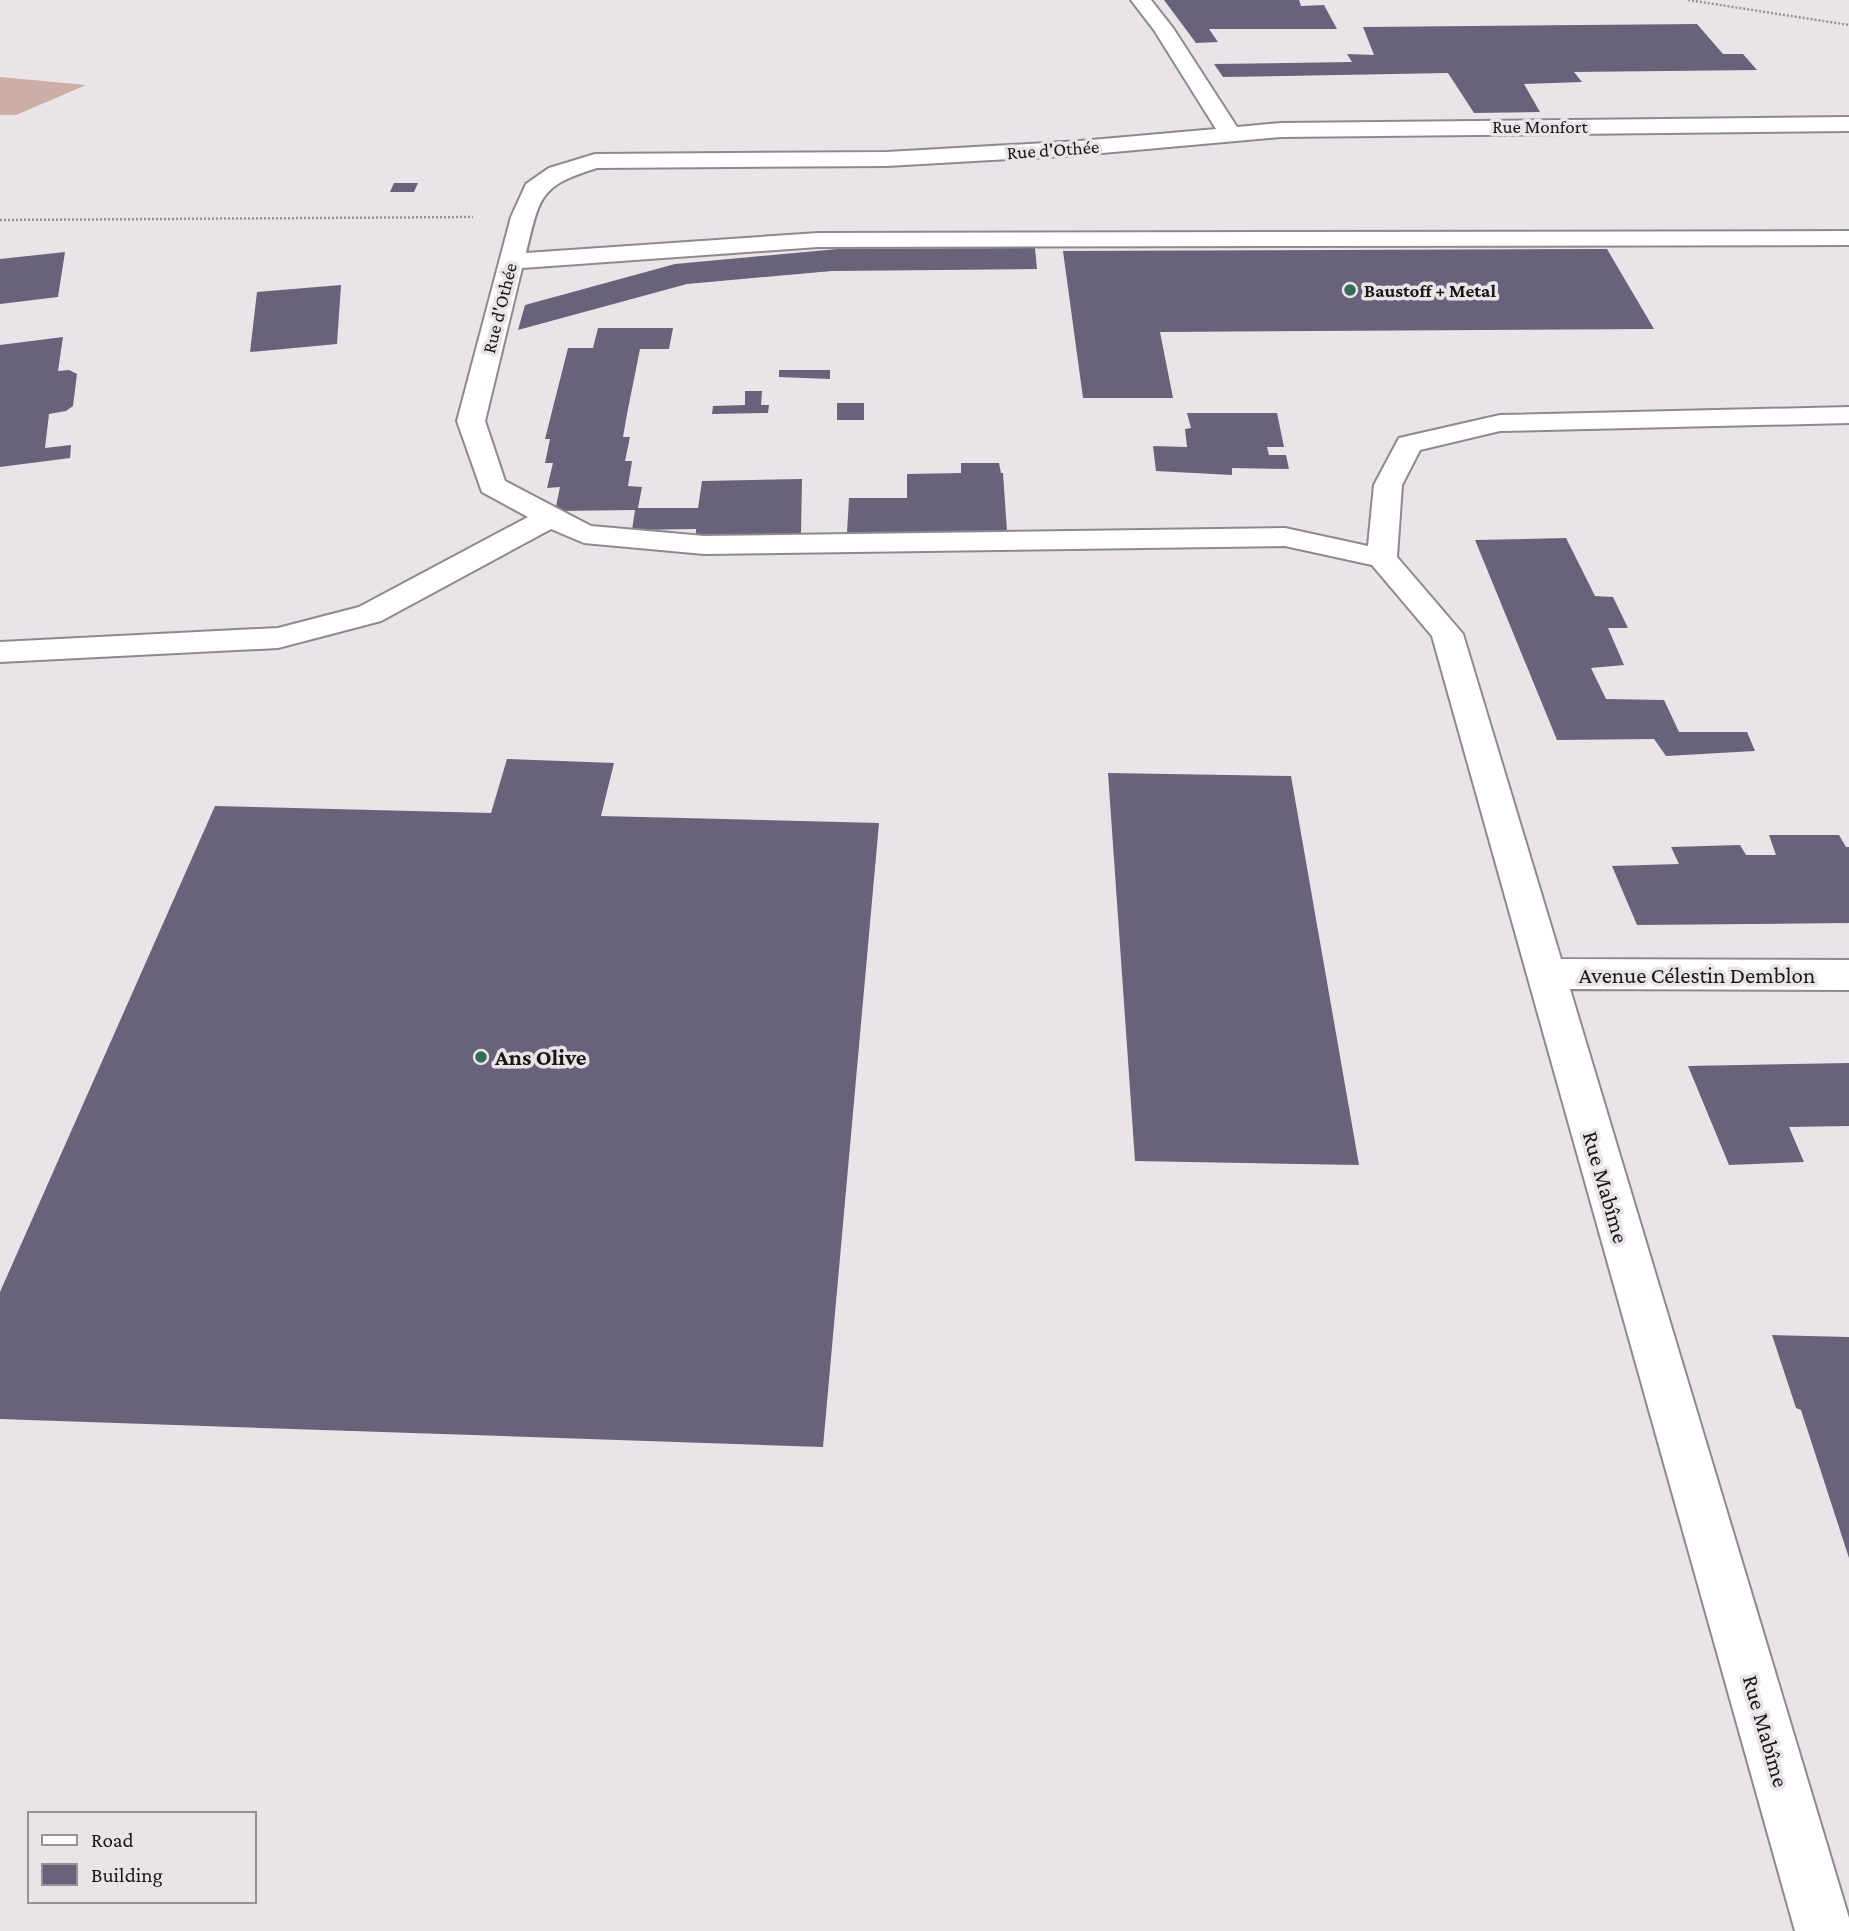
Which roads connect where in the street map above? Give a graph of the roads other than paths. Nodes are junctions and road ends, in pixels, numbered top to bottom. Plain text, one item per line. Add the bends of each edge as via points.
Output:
1 (1141, 0) edge
2 (1849, 124) edge
3 (1230, 134) junction
4 (1849, 238) edge
5 (511, 261) junction
6 (1849, 415) edge
7 (550, 517) junction
8 (1382, 558) junction
9 (0, 652) edge
10 (1544, 974) junction
11 (1849, 975) edge
12 (1824, 1931) edge

1 - 3 street
2 - 3 street, Rue Monfort via 1370,128
3 - 5 street, Rue d'Othée via 887,159 595,161 557,173 534,189
4 - 5 street via 818,240
5 - 7 street, Rue d'Othée via 471,421 492,486
6 - 8 street via 1500,423 1409,444 1388,485
7 - 8 street, Rue d'Othée via 584,534 704,545 1285,537
7 - 9 street via 370,614 278,638
8 - 10 street, Rue Mabîme via 1447,634
10 - 11 street, Avenue Célestin Demblon
10 - 12 street, Rue Mabîme

